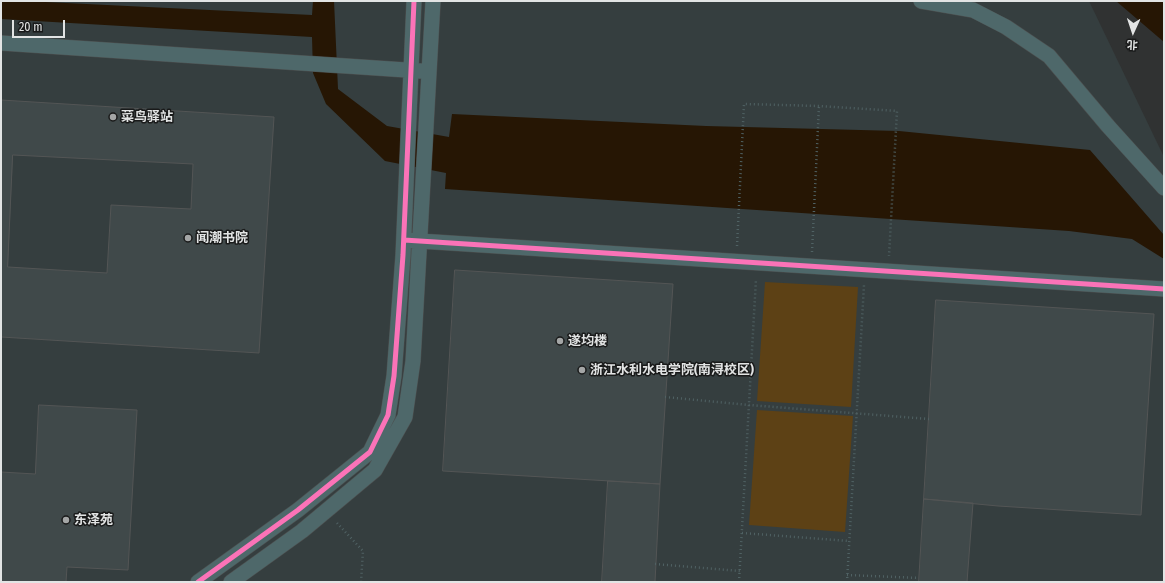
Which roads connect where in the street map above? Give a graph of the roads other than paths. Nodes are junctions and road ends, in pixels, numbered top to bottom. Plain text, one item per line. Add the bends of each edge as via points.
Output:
1 (414, 1) edge
2 (434, 1) edge
3 (921, 1) edge
4 (1, 43) edge
5 (411, 70) junction
6 (429, 72) junction
7 (1164, 188) edge
8 (404, 240) junction
9 (420, 240) junction
10 (1164, 289) edge
11 (198, 582) edge
12 (231, 582) edge

1 - 5 street
2 - 6 street
3 - 7 street via 973,10 1006,27 1049,56
4 - 5 street
5 - 6 street
5 - 8 street
6 - 9 street
8 - 9 street
8 - 11 street via 394,376 388,415 370,452 298,510
9 - 10 street
9 - 12 street via 413,361 405,417 375,470 302,531

